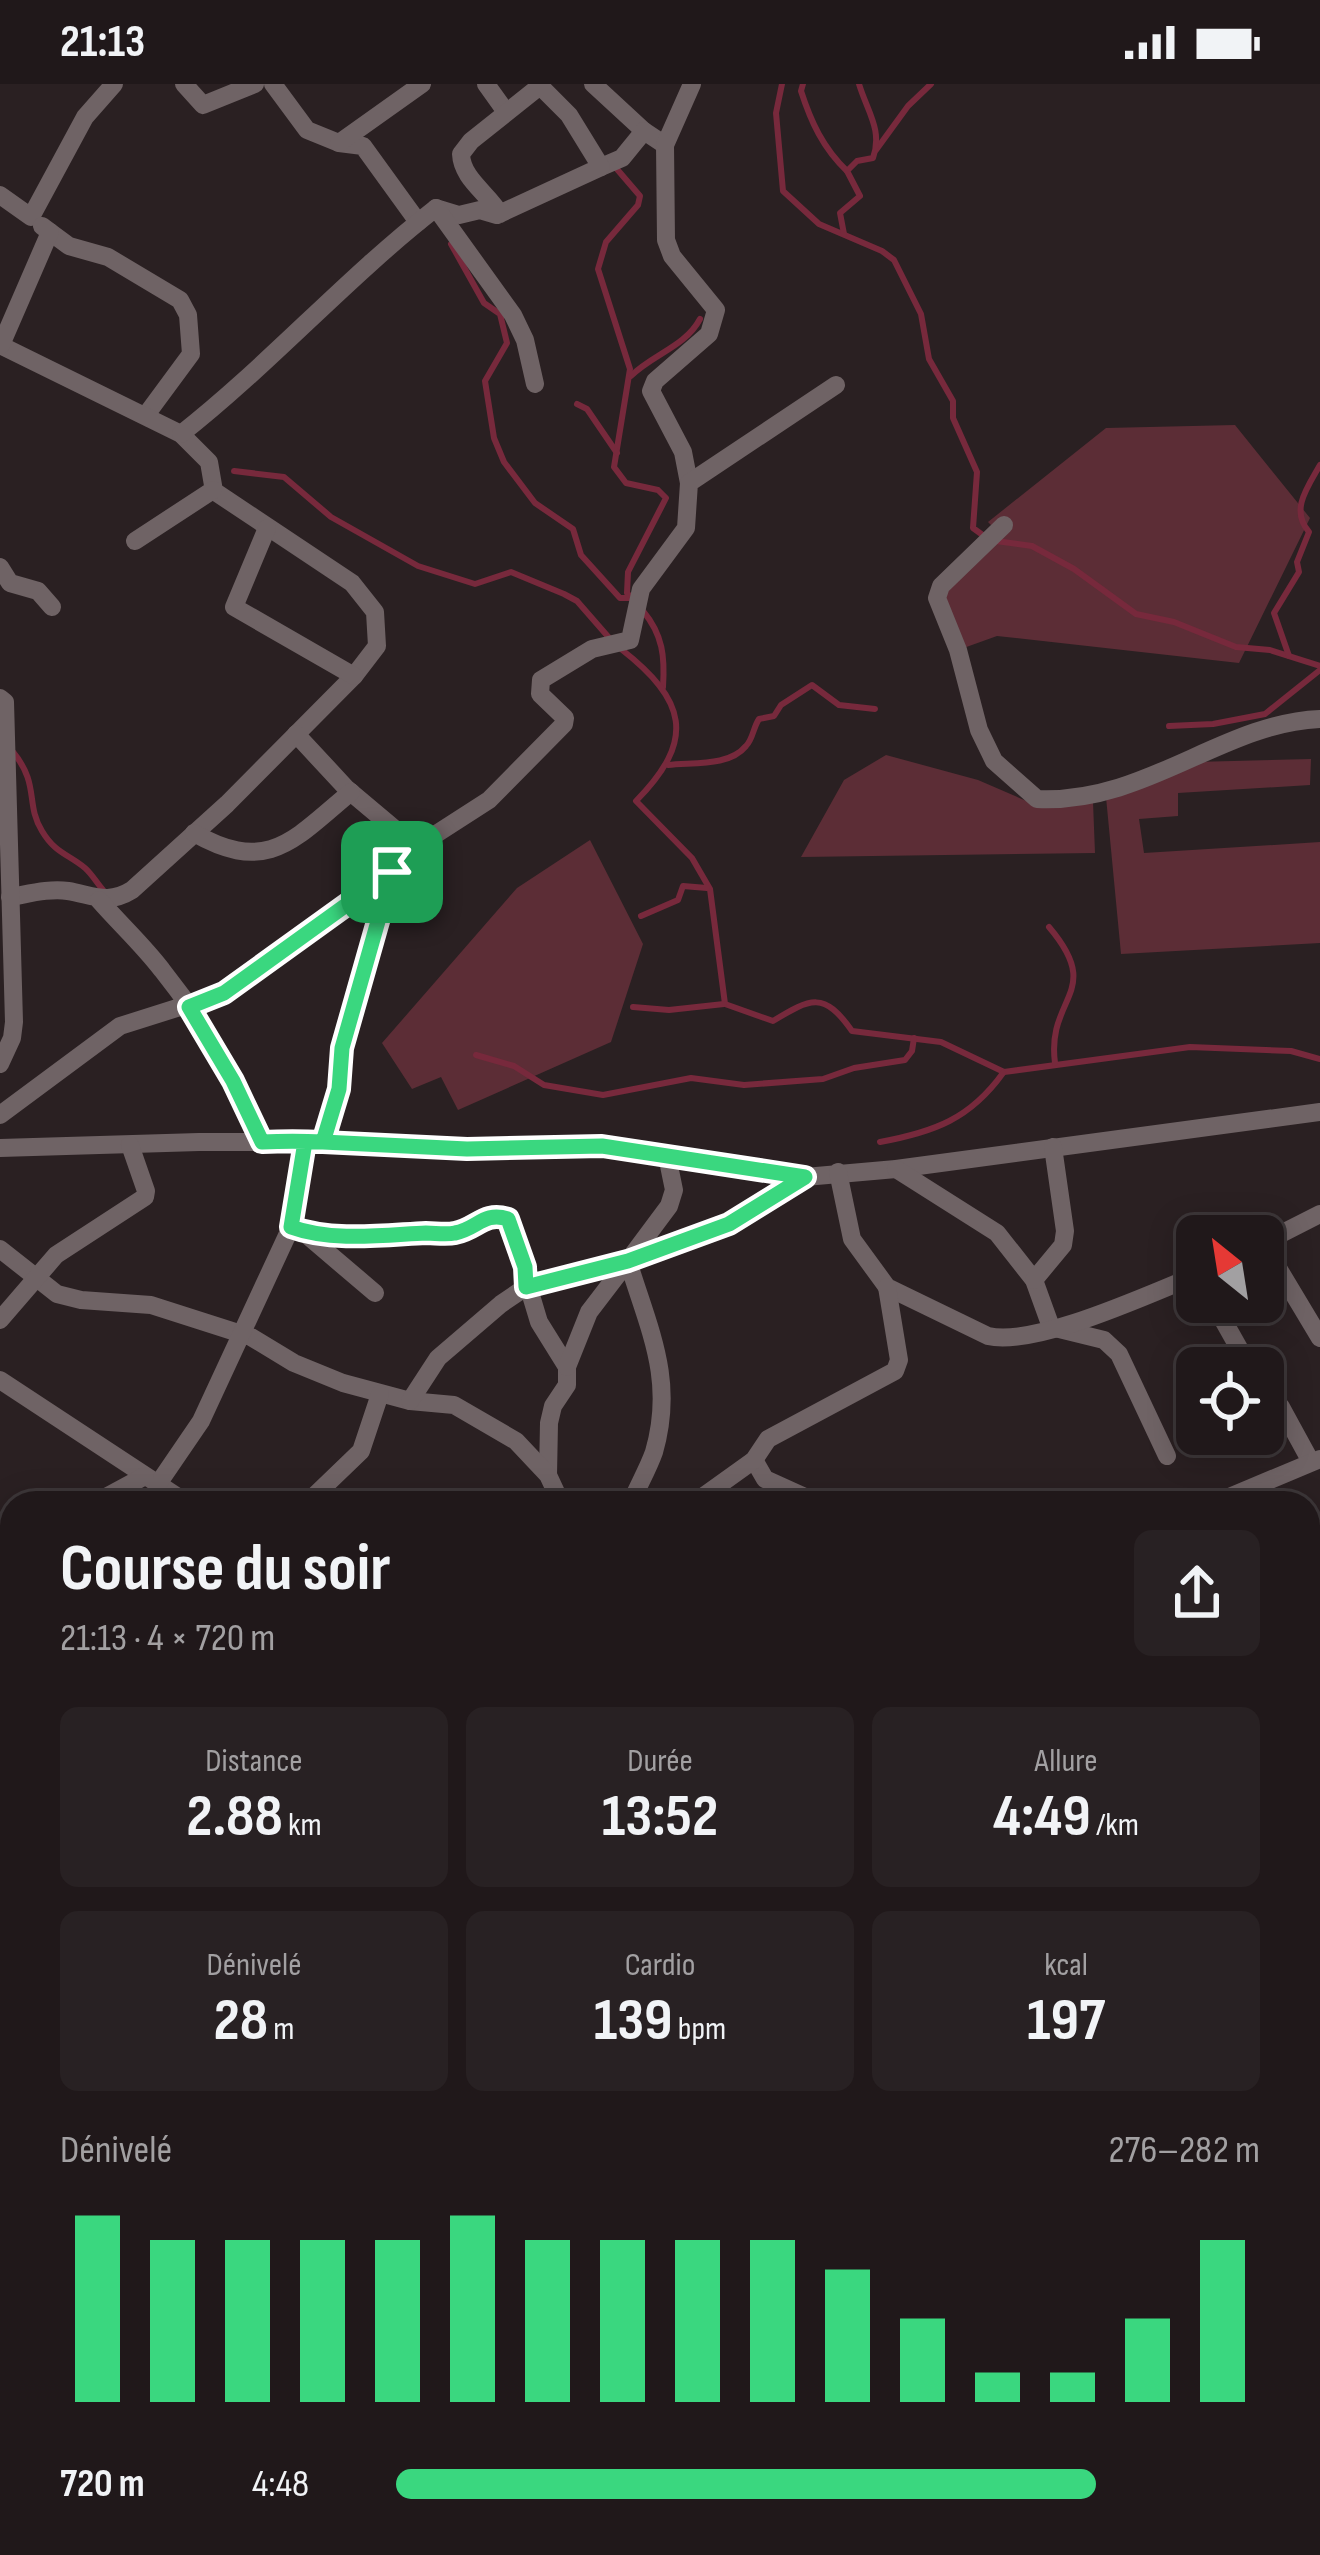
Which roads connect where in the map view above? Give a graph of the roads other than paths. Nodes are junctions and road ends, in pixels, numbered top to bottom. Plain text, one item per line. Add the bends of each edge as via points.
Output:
1 (115, 84) edge
2 (184, 84) edge
3 (255, 84) edge
4 (273, 84) edge
5 (422, 84) edge
6 (486, 84) edge
7 (593, 84) edge
8 (692, 84) edge
9 (506, 112) junction
10 (644, 131) junction
11 (339, 143) junction
12 (665, 145) junction
13 (601, 167) junction
14 (0, 195) edge
15 (436, 208) junction
16 (500, 214) junction
17 (31, 217) junction
18 (418, 222) junction
19 (50, 232) junction
20 (0, 345) edge
21 (535, 384) dead end
22 (836, 385) dead end
23 (146, 415) junction
24 (181, 434) junction
25 (689, 483) junction
26 (213, 490) junction
27 (1004, 525) dead end
28 (267, 528) junction
29 (135, 541) dead end
30 (0, 567) edge
31 (52, 607) dead end
32 (354, 676) junction
33 (0, 698) edge
34 (1320, 719) edge
35 (296, 734) junction
36 (351, 792) junction
37 (194, 833) junction
38 (416, 847) junction
39 (392, 872) junction
40 (10, 897) junction
41 (99, 900) junction
42 (189, 1007) junction
43 (0, 1064) edge
44 (0, 1115) edge
45 (1318, 1116) edge
46 (262, 1142) junction
47 (314, 1142) junction
48 (130, 1145) junction
49 (1053, 1147) junction
50 (0, 1148) edge
51 (667, 1156) junction
52 (896, 1169) junction
53 (838, 1172) junction
54 (805, 1177) junction
55 (1320, 1214) edge
56 (297, 1229) junction
57 (0, 1249) edge
58 (628, 1261) junction
59 (39, 1277) junction
60 (1034, 1280) junction
61 (1176, 1284) edge
62 (526, 1287) junction
63 (887, 1287) junction
64 (375, 1293) dead end
65 (0, 1319) edge
66 (1051, 1328) junction
67 (238, 1335) junction
68 (1320, 1338) edge
69 (567, 1367) junction
70 (0, 1380) edge
71 (380, 1394) junction
72 (410, 1401) junction
73 (1284, 1412) edge
74 (1167, 1456) dead end
75 (754, 1460) junction
76 (1315, 1460) edge
77 (548, 1475) junction
78 (152, 1480) junction
79 (125, 1491) edge
80 (169, 1491) edge
81 (319, 1491) edge
82 (558, 1491) edge
83 (636, 1491) edge
84 (711, 1491) edge
85 (792, 1491) edge
86 (1243, 1491) edge

1 - 17 street via 85,117
2 - 3 street via 203,105
4 - 11 street via 307,130
5 - 11 street
6 - 9 street
7 - 10 street
8 - 12 street
9 - 13 street via 540,86
9 - 16 street via 461,154 464,170
10 - 12 street
10 - 13 street via 622,158
11 - 18 street via 363,146
12 - 25 street via 666,240 716,310 709,334 651,391 683,452
13 - 16 street
14 - 17 street
15 - 16 street
15 - 18 street
15 - 21 street via 513,315
17 - 19 street
18 - 24 street
19 - 20 street
19 - 23 street via 108,256 180,300 188,315 191,354
20 - 23 street
22 - 25 street
23 - 24 street
24 - 26 street via 209,462
25 - 38 street via 686,528 640,589 630,640 547,674 538,687 565,718 559,731 489,800
26 - 28 street
26 - 29 street
27 - 34 street via 938,598 994,761 1037,799 1107,794 1274,728
28 - 32 street via 336,570 375,612 377,646
28 - 32 street via 235,607
30 - 31 street via 10,583 38,591
32 - 35 street
33 - 40 street
35 - 36 street
35 - 37 street
36 - 37 street via 266,854
36 - 38 street
37 - 41 street via 132,890
38 - 39 street
39 - 42 street via 224,993
39 - 47 street via 342,1048 339,1089
40 - 41 street via 65,890
40 - 43 street via 14,1022
41 - 42 street
42 - 44 street via 102,1036
42 - 46 street
45 - 49 street
46 - 47 street
46 - 48 street
47 - 51 street via 602,1146
47 - 56 street
48 - 50 street
48 - 59 street via 145,1197 56,1255
49 - 52 street
49 - 60 street via 1063,1245
51 - 54 street
51 - 58 street via 669,1206
52 - 53 street
52 - 60 street via 997,1233
53 - 54 street
53 - 63 street via 852,1239
54 - 58 street via 729,1224
55 - 68 street via 1263,1244
56 - 62 street via 453,1234 496,1215 514,1229
56 - 64 street
56 - 67 street
57 - 59 street
58 - 62 street
58 - 69 street via 589,1312
58 - 83 street via 665,1402
59 - 65 street
59 - 67 street via 57,1294 151,1305
60 - 66 street
61 - 66 street
62 - 69 street
62 - 72 street via 438,1358
63 - 66 street via 988,1336 1006,1340
63 - 75 street via 895,1371 768,1439
66 - 74 street via 1104,1340 1119,1354
67 - 71 street
67 - 78 street via 201,1421
69 - 77 street via 549,1423
70 - 78 street
71 - 72 street
71 - 81 street via 361,1451
72 - 77 street via 454,1405 490,1424
73 - 76 street
75 - 84 street
75 - 85 street via 765,1479
76 - 86 street
77 - 82 street
78 - 79 street
78 - 80 street

